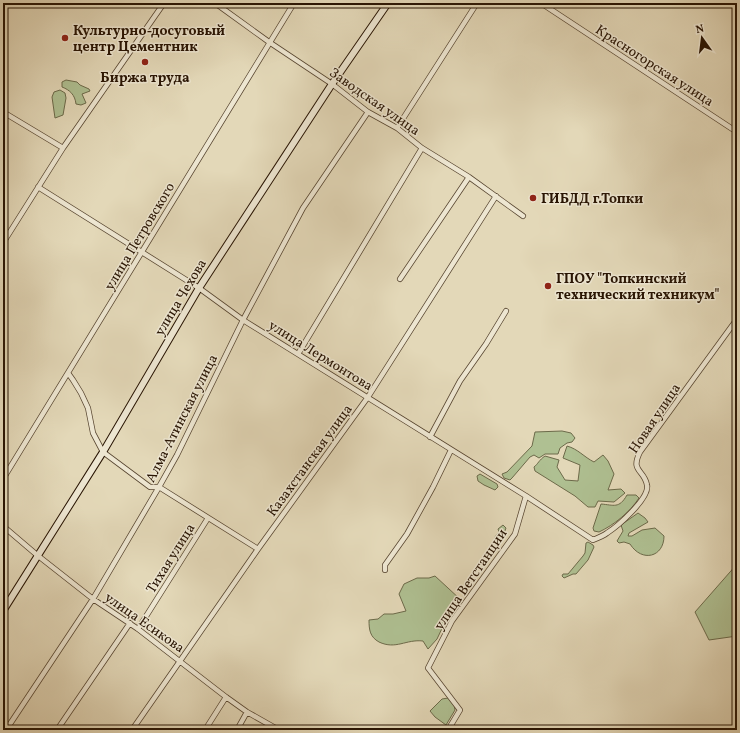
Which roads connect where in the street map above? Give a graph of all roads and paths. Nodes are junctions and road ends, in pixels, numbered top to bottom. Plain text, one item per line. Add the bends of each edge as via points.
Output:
1 (164, 3) edge
2 (215, 3) edge
3 (294, 3) edge
4 (388, 3) edge
5 (478, 3) edge
6 (541, 3) edge
7 (269, 42) junction
8 (332, 84) junction
9 (3, 112) edge
10 (368, 112) junction
11 (397, 128) junction
12 (737, 132) edge
13 (63, 148) junction
14 (422, 148) junction
15 (469, 177) junction
16 (38, 187) junction
17 (496, 196) junction
18 (523, 216) dead end
19 (3, 243) edge
20 (142, 253) junction
21 (400, 279) dead end
22 (199, 288) junction
23 (506, 311) dead end
24 (737, 319) edge
25 (243, 320) junction
26 (298, 354) junction
27 (68, 373) junction
28 (368, 397) junction
29 (430, 437) junction
30 (451, 450) junction
31 (103, 452) junction
32 (3, 479) edge
33 (159, 487) junction
34 (526, 496) junction
35 (208, 518) junction
36 (3, 526) edge
37 (593, 540) joint
38 (258, 549) junction
39 (37, 555) junction
40 (385, 570) dead end
41 (93, 599) junction
42 (3, 611) edge
43 (130, 624) junction
44 (138, 629) junction
45 (181, 661) junction
46 (226, 697) junction
47 (247, 712) junction
48 (6, 730) edge
49 (56, 730) edge
50 (132, 730) edge
51 (205, 730) edge
52 (237, 730) edge
53 (279, 730) edge
54 (448, 730) edge

1 - 13 street
2 - 7 street, Заводская улица
3 - 7 street, улица Петровского
4 - 8 street, улица Чехова
5 - 11 street
6 - 12 street, Красногорская улица
7 - 8 street, Заводская улица
7 - 20 street, улица Петровского
8 - 10 street, Заводская улица
8 - 22 street, улица Чехова
9 - 13 street
10 - 11 street, Заводская улица
10 - 25 street, Алма-Атинская улица via 303,208
11 - 14 street, Заводская улица
13 - 16 street
14 - 15 street, Заводская улица
14 - 26 street
15 - 17 street, Заводская улица
15 - 21 street
16 - 19 street
16 - 20 street, улица Лермонтова
17 - 18 street, Заводская улица
17 - 28 street, Казахстанская улица
20 - 22 street, улица Лермонтова
20 - 27 street, улица Петровского
22 - 25 street, улица Лермонтова
22 - 31 street, улица Чехова
23 - 29 street via 460,381
24 - 37 street, Новая улица via 640,452 636,460 647,485 646,495 608,532
25 - 26 street, улица Лермонтова
25 - 33 street, Алма-Атинская улица
26 - 28 street, улица Лермонтова
27 - 31 street via 88,408 93,432
27 - 32 street, улица Петровского
28 - 29 street, улица Лермонтова
28 - 38 street, Казахстанская улица
29 - 30 street, улица Лермонтова
30 - 34 street, улица Лермонтова
30 - 40 street via 430,494 385,565
31 - 33 street via 150,487
31 - 39 street, улица Чехова
33 - 35 street
33 - 41 street, Алма-Атинская улица
34 - 37 street, улица Лермонтова
34 - 54 street, улица Ветстанции via 515,534 452,621 428,668 460,710
35 - 38 street
35 - 44 street, Тихая улица
36 - 39 street, улица Есикова
38 - 45 street, Казахстанская улица
39 - 41 street, улица Есикова
39 - 42 street, улица Чехова
41 - 43 street, улица Есикова
41 - 48 street, Алма-Атинская улица
43 - 44 street, улица Есикова
43 - 49 street
44 - 45 street, улица Есикова
45 - 46 street, улица Есикова
45 - 50 street, Казахстанская улица
46 - 47 street, улица Есикова
46 - 51 street
47 - 52 street
47 - 53 street, улица Есикова

